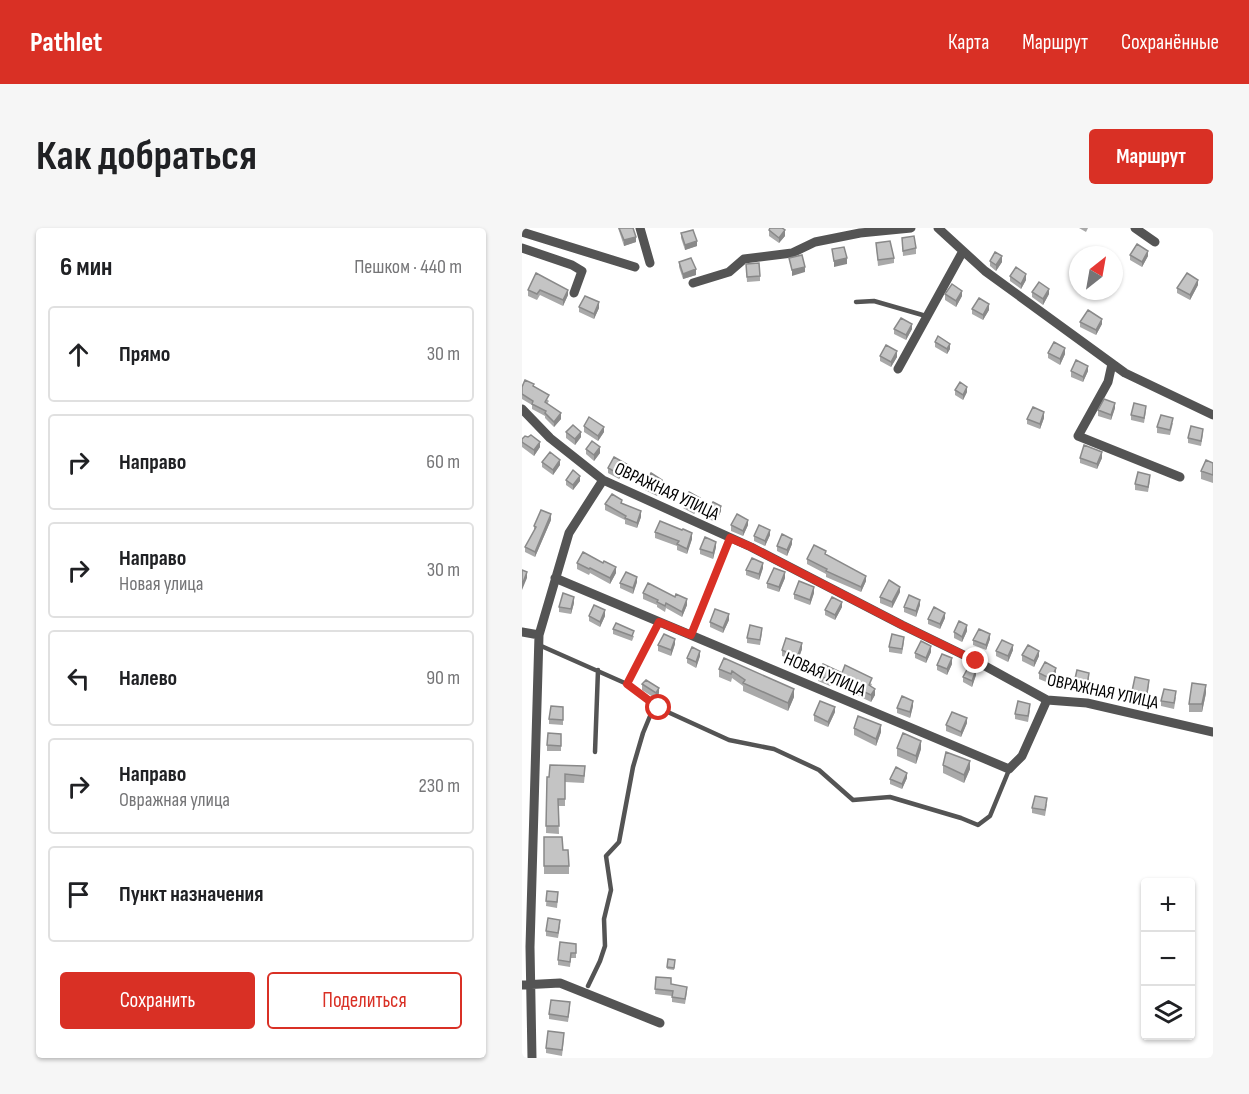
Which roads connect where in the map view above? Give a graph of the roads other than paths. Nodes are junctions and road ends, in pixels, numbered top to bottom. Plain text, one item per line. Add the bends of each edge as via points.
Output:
1 (640, 228) edge
2 (911, 228) edge
3 (938, 228) edge
4 (1135, 228) edge
5 (522, 232) edge
6 (1155, 242) dead end
7 (522, 248) edge
8 (963, 251) junction
9 (650, 263) dead end
10 (635, 267) dead end
11 (693, 283) dead end
12 (574, 293) dead end
13 (856, 302) dead end
14 (927, 316) junction
15 (1112, 364) junction
16 (898, 369) dead end
17 (522, 409) edge
18 (1213, 415) edge
19 (1180, 477) dead end
20 (603, 480) junction
21 (730, 538) junction
22 (555, 578) junction
23 (659, 622) junction
24 (522, 632) edge
25 (691, 635) junction
26 (539, 640) junction
27 (598, 670) junction
28 (627, 684) junction
29 (1047, 700) junction
30 (655, 704) junction
31 (1213, 732) edge
32 (595, 752) dead end
33 (1009, 769) junction
34 (531, 914) junction
35 (522, 933) edge
36 (526, 984) edge
37 (588, 986) dead end
38 (527, 1011) edge
39 (660, 1023) dead end
40 (532, 1058) edge

1 - 9 street
2 - 11 street via 860,233 815,242 792,253 744,259 729,272
3 - 8 street
4 - 6 street
5 - 10 street
7 - 12 street via 582,271
8 - 14 street
8 - 15 street
13 - 14 lane via 873,301
14 - 16 street
15 - 18 street
15 - 19 street via 1108,382 1078,436
17 - 20 street, ОВРАЖНАЯ УЛИЦА via 550,438
20 - 21 street, ОВРАЖНАЯ УЛИЦА
20 - 22 street via 569,533
21 - 25 lane
21 - 29 street, ОВРАЖНАЯ УЛИЦА
22 - 23 street, НОВАЯ УЛИЦА
22 - 26 street
23 - 25 street, НОВАЯ УЛИЦА
23 - 28 lane
24 - 26 street
25 - 33 street, НОВАЯ УЛИЦА
26 - 27 lane
26 - 34 street
27 - 28 lane
27 - 32 lane
28 - 30 lane
29 - 31 street, ОВРАЖНАЯ УЛИЦА via 1087,703
29 - 33 street via 1022,756
30 - 33 lane via 729,740 774,749 819,770 853,800 890,796 978,825 990,816
30 - 37 lane via 633,767 619,842 606,856 611,890 604,919 605,946
34 - 35 street
34 - 36 street
36 - 38 street
36 - 39 street via 560,983
38 - 40 street

